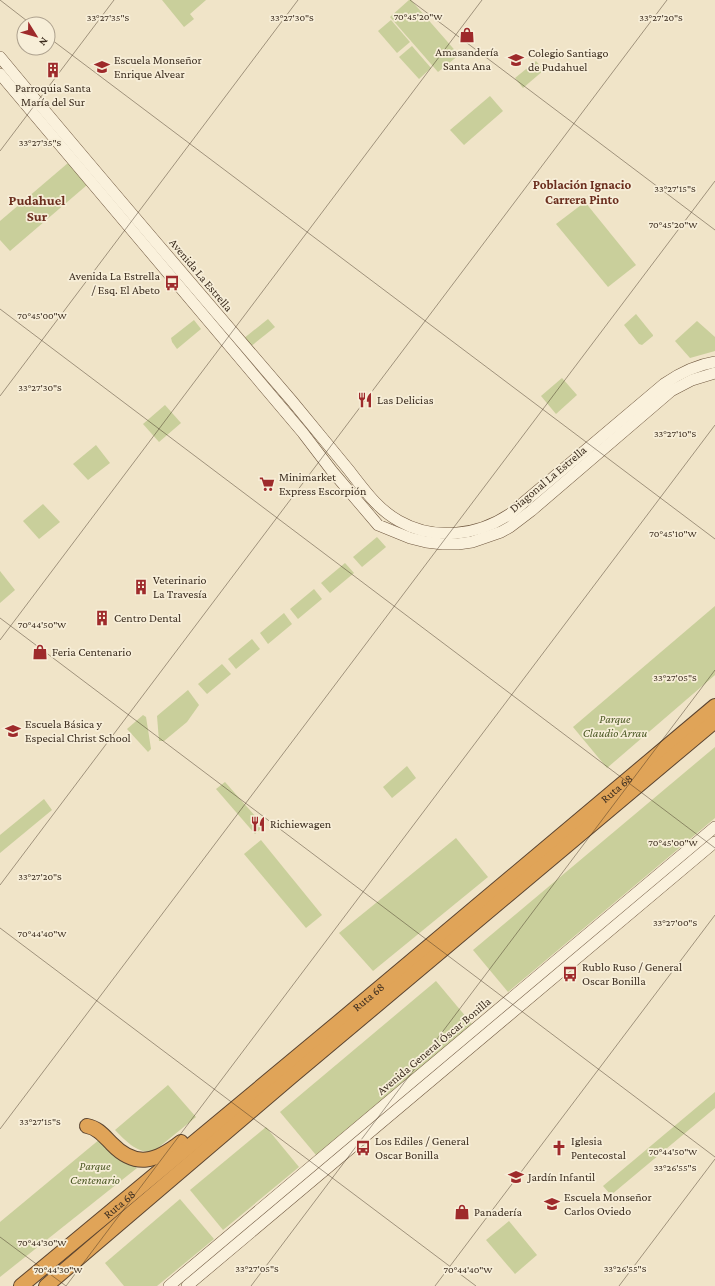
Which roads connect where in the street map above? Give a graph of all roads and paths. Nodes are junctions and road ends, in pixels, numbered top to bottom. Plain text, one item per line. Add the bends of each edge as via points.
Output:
1 (0, 57) edge
2 (0, 74) edge
3 (715, 362) edge
4 (715, 373) edge
5 (623, 426) junction
6 (381, 509) joint
7 (405, 524) junction
8 (378, 525) junction
9 (715, 706) edge
10 (715, 721) edge
11 (715, 827) edge
12 (715, 842) edge
13 (328, 1031) junction
14 (87, 1126) dead end
15 (22, 1286) edge
16 (46, 1286) edge
17 (169, 1286) edge
18 (187, 1286) edge

1 - 6 main road, Avenida La Estrella
2 - 8 main road, Avenida La Estrella
3 - 5 main road, Diagonal La Estrella via 672,378
4 - 5 main road, Diagonal La Estrella via 678,387
5 - 7 main road, Diagonal La Estrella via 510,514 496,522 451,534 431,532
5 - 8 main road, Diagonal La Estrella via 518,521 491,536 465,544 443,544 410,538
6 - 7 main road, Diagonal La Estrella
7 - 8 main road
9 - 13 highway, Ruta 68
10 - 16 highway, Ruta 68 via 263,1100
11 - 17 main road, Avenida General Óscar Bonilla
12 - 18 main road, Avenida General Óscar Bonilla
13 - 14 highway via 272,1068 159,1157 143,1160 128,1156 117,1149 100,1131
13 - 15 highway, Ruta 68

